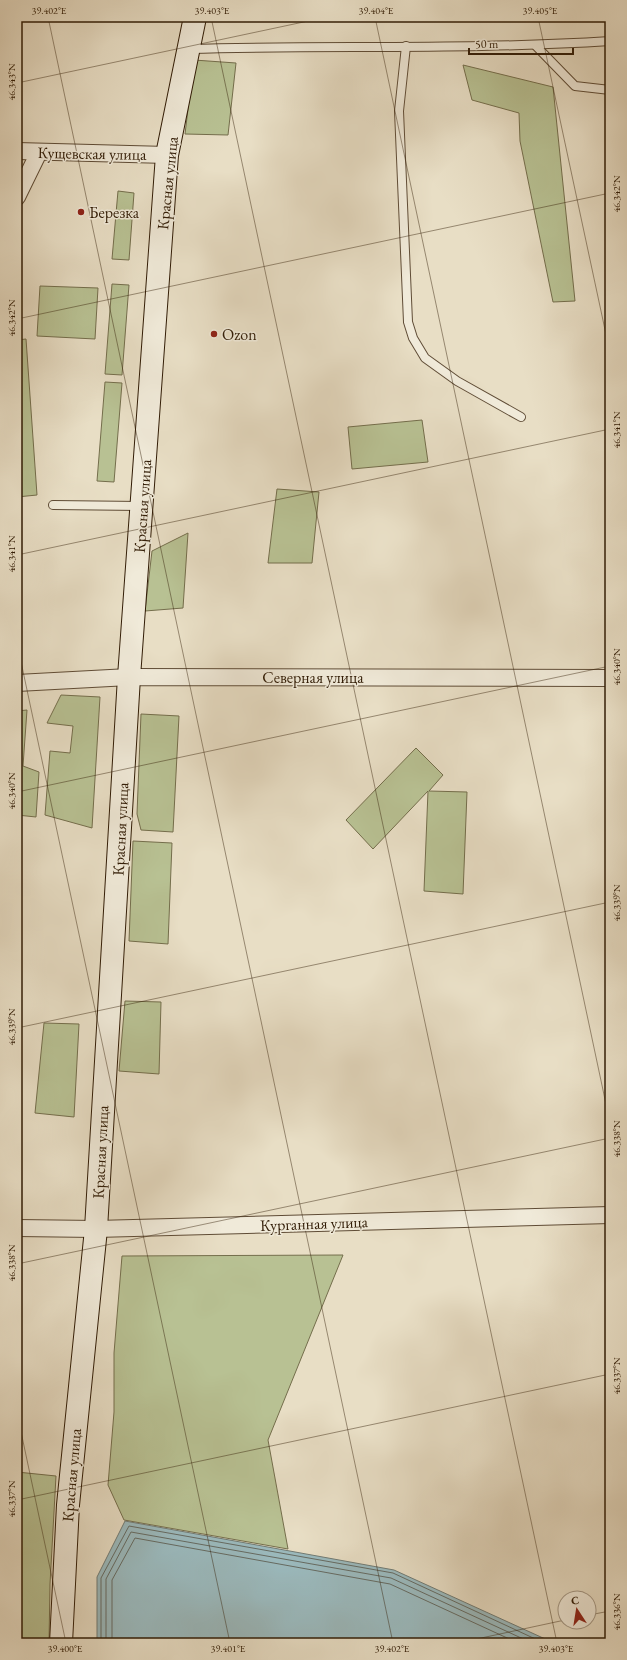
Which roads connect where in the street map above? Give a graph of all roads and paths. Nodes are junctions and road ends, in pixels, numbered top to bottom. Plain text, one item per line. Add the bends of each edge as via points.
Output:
1 (195, 17) edge
2 (610, 41) edge
3 (406, 46) junction
4 (536, 46) junction
5 (188, 49) junction
6 (610, 90) edge
7 (17, 152) edge
8 (39, 152) junction
9 (167, 155) junction
10 (17, 197) edge
11 (521, 417) dead end
12 (52, 505) dead end
13 (142, 506) junction
14 (129, 677) junction
15 (610, 678) edge
16 (17, 683) edge
17 (610, 1215) edge
18 (17, 1228) edge
19 (96, 1229) junction
20 (61, 1643) edge

1 - 5 street, Красная улица
2 - 4 lane
3 - 4 lane
3 - 5 lane
3 - 11 lane via 399,111 408,322 413,338 425,358 458,381
4 - 6 lane via 575,86
5 - 9 street, Красная улица
7 - 8 street, Кущевская улица
8 - 9 street, Кущевская улица
8 - 10 street
9 - 13 street, Красная улица
12 - 13 lane
13 - 14 street, Красная улица
14 - 15 street, Северная улица
14 - 16 street, Северная улица
14 - 19 street, Красная улица
17 - 19 street, Курганная улица
18 - 19 street, Курганная улица
19 - 20 street, Красная улица via 68,1505

